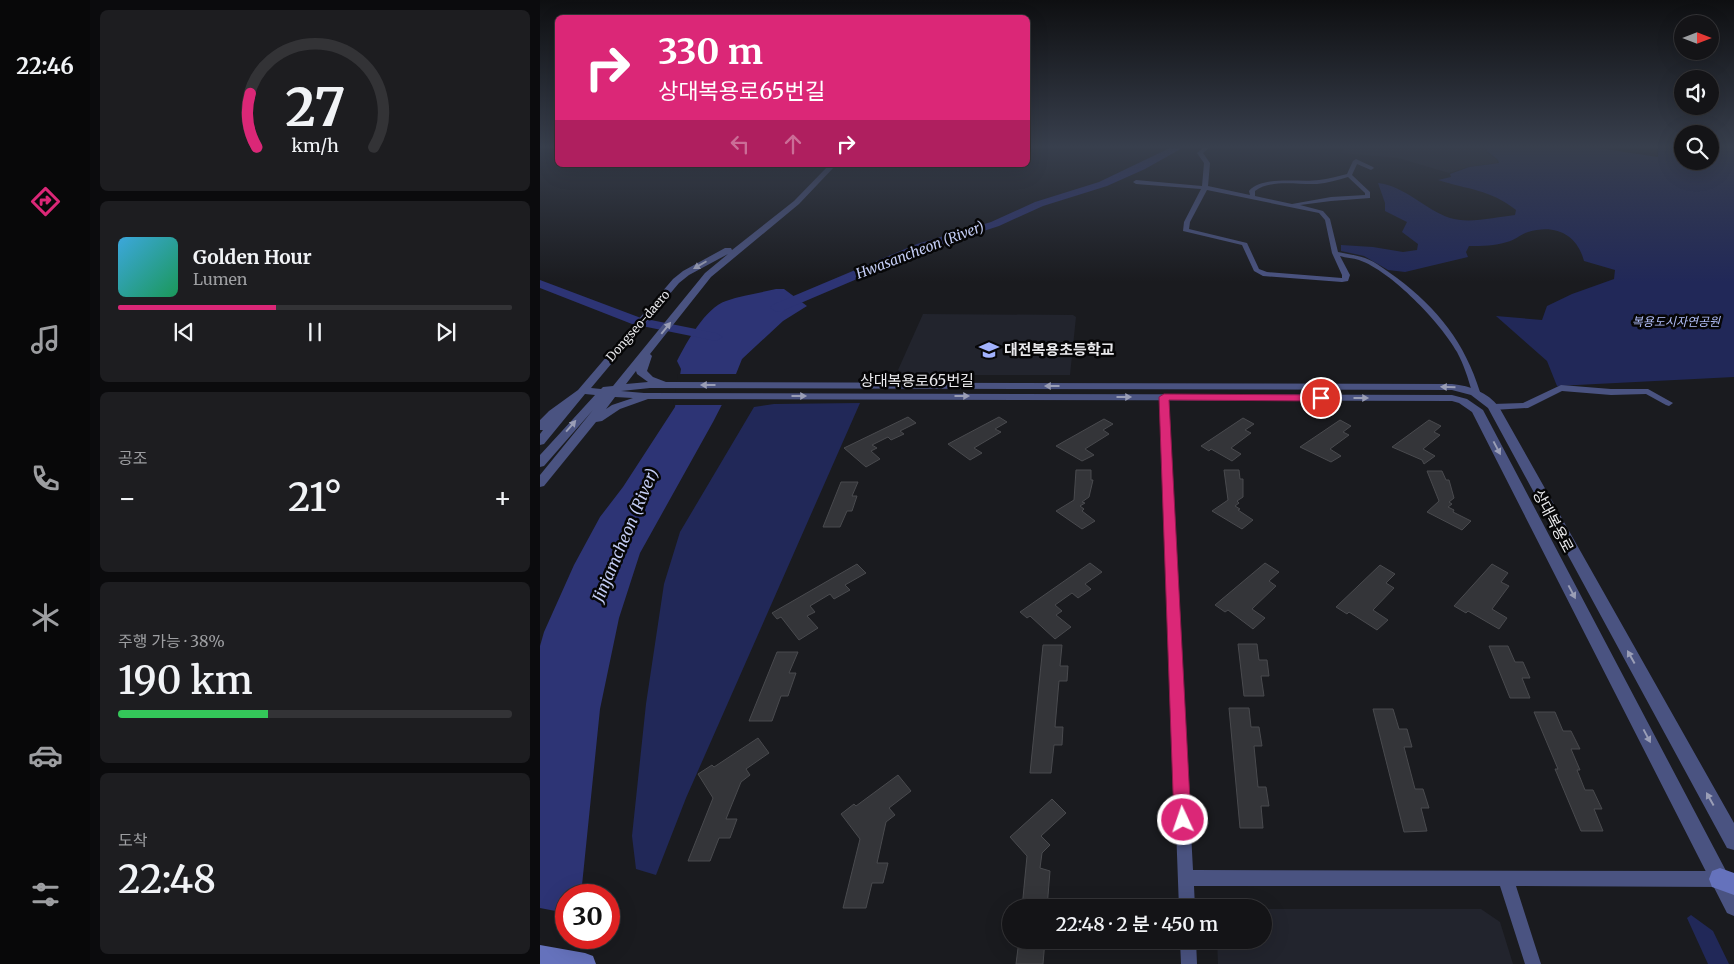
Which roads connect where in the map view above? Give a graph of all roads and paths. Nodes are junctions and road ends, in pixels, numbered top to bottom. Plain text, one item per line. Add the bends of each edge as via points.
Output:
1 (808, 192) edge
2 (1203, 192) edge
3 (1235, 192) edge
4 (1252, 192) edge
5 (1366, 192) edge
6 (1253, 195) junction
7 (1292, 205) junction
8 (757, 236) junction
9 (1334, 253) junction
10 (649, 349) junction
11 (664, 385) junction
12 (583, 391) junction
13 (611, 391) junction
14 (1189, 392) junction
15 (1476, 392) junction
16 (649, 397) junction
17 (1164, 397) junction
18 (1669, 403) dead end
19 (1493, 407) junction
20 (540, 427) edge
21 (578, 438) junction
22 (540, 441) edge
23 (540, 462) edge
24 (540, 483) edge
25 (1734, 842) edge
26 (1185, 878) junction
27 (1505, 878) junction
28 (1729, 879) edge
29 (1186, 899) edge
30 (1734, 906) edge
31 (1188, 949) edge
32 (540, 956) edge
33 (585, 964) edge
34 (1189, 964) edge
35 (1533, 964) edge

1 - 8 street, Dongseo-daero
2 - 9 street via 1186,222 1186,230 1245,244 1256,270 1260,272 1342,280 1346,275
3 - 6 street
4 - 6 street
5 - 7 street via 1368,197
6 - 7 street
7 - 9 street via 1325,215 1330,224
10 -> 8 street, Dongseo-daero via 720,263
8 -> 12 street, Dongseo-daero via 686,273
9 - 15 street via 1372,264 1432,311 1457,344
10 - 11 street via 641,372 648,379
10 - 13 street, Dongseo-daero
11 - 13 street, 상대복용로65번길
14 -> 11 street, 상대복용로65번길
12 - 13 street
12 - 20 street
12 - 22 street, Dongseo-daero
13 - 16 street
13 - 21 street
23 -> 13 street, Dongseo-daero
15 -> 14 street, 상대복용로 via 1452,387
14 - 17 street, 상대복용로65번길
14 -> 28 street, 상대복용로 via 1452,398 1477,410
15 - 19 street, 상대복용로
16 -> 17 street, 상대복용로65번길
16 - 21 street via 609,410
17 - 26 street
18 - 19 street via 1648,392 1561,388 1526,406
25 -> 19 street, 상대복용로
21 - 24 street
26 - 27 street
26 - 29 street
27 - 28 street
27 - 35 street
28 - 30 street, 상대복용로
31 - 34 street
32 - 33 main road

